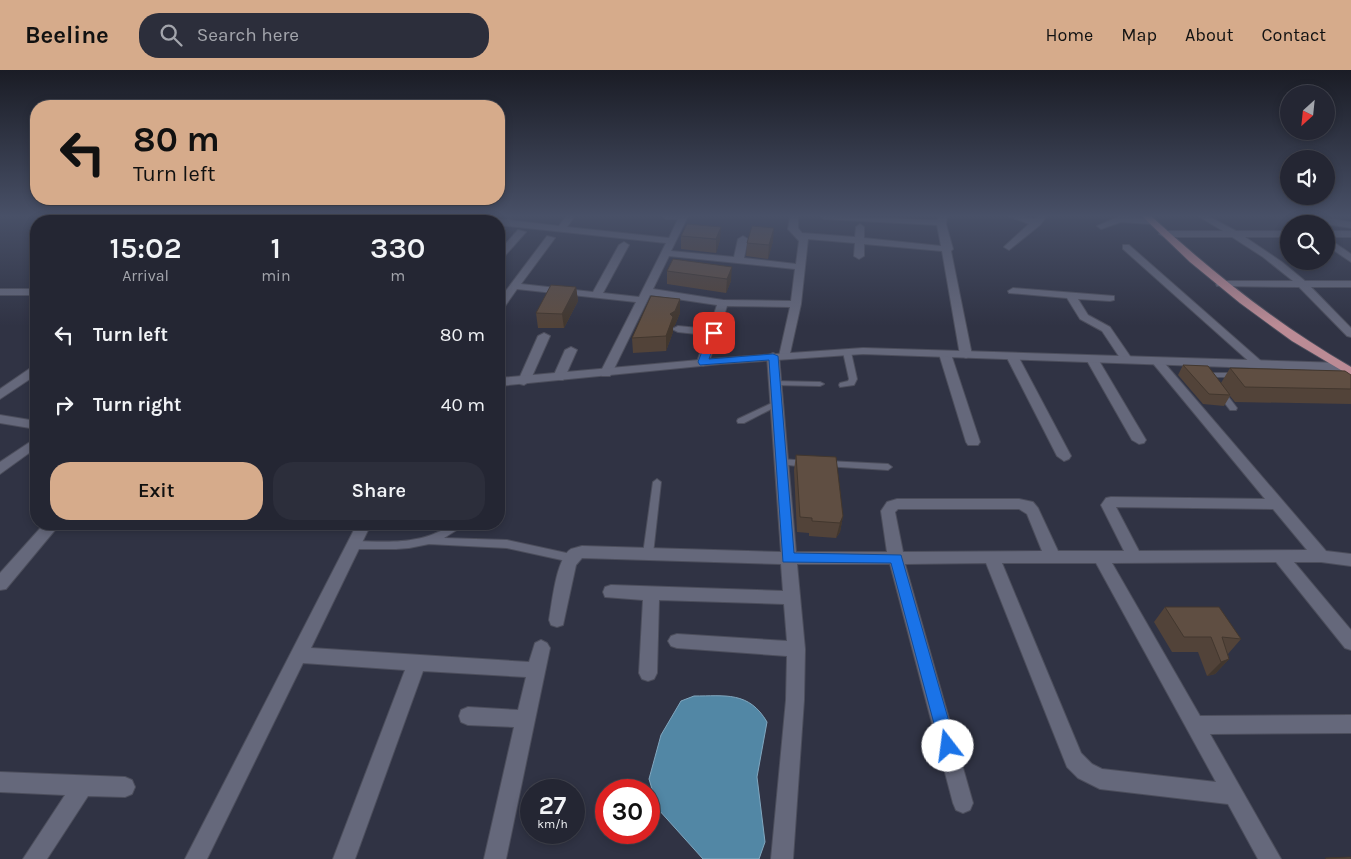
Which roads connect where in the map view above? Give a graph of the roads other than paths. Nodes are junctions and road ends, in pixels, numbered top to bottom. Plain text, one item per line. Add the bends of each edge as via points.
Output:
1 (539, 253) edge
2 (620, 253) edge
3 (665, 253) joint
4 (740, 253) edge
5 (803, 253) edge
6 (859, 253) edge
7 (949, 253) edge
8 (1133, 253) edge
9 (1185, 253) edge
10 (1264, 253) edge
11 (859, 256) dead end
12 (738, 262) junction
13 (801, 267) junction
14 (1221, 284) junction
15 (1302, 284) junction
16 (1351, 284) edge
17 (514, 286) junction
18 (0, 292) edge
19 (30, 292) edge
20 (1013, 292) dead end
21 (596, 295) junction
22 (505, 296) edge
23 (644, 296) junction
24 (1071, 296) junction
25 (1110, 298) dead end
26 (722, 303) junction
27 (796, 304) junction
28 (1351, 319) edge
29 (1337, 320) junction
30 (678, 329) dead end
31 (714, 333) junction
32 (1351, 334) edge
33 (544, 336) dead end
34 (571, 350) dead end
35 (847, 352) junction
36 (945, 354) junction
37 (966, 355) junction
38 (779, 356) junction
39 (1012, 356) junction
40 (1092, 358) junction
41 (1126, 359) junction
42 (1157, 361) junction
43 (703, 362) junction
44 (1198, 362) junction
45 (1257, 363) junction
46 (1346, 370) edge
47 (606, 373) junction
48 (30, 374) edge
49 (1244, 375) edge
50 (1270, 375) edge
51 (1308, 375) edge
52 (1326, 376) edge
53 (559, 377) junction
54 (524, 381) junction
55 (505, 382) edge
56 (1213, 382) junction
57 (776, 383) junction
58 (820, 384) dead end
59 (843, 385) dead end
60 (0, 395) edge
61 (777, 404) junction
62 (1233, 408) dead end
63 (0, 418) edge
64 (741, 420) dead end
65 (30, 424) edge
66 (1139, 440) dead end
67 (973, 442) dead end
68 (30, 446) edge
69 (1064, 456) dead end
70 (782, 462) junction
71 (888, 467) dead end
72 (0, 469) edge
73 (657, 482) dead end
74 (1277, 504) junction
75 (49, 530) edge
76 (361, 530) edge
77 (450, 530) edge
78 (431, 541) junction
79 (354, 545) junction
80 (648, 554) junction
81 (1321, 556) junction
82 (1100, 557) junction
83 (1135, 557) junction
84 (1281, 557) junction
85 (571, 558) junction
86 (788, 558) junction
87 (896, 558) junction
88 (992, 558) junction
89 (1053, 558) junction
90 (1351, 560) edge
91 (0, 584) edge
92 (611, 592) dead end
93 (651, 594) junction
94 (792, 598) junction
95 (556, 620) dead end
96 (677, 641) dead end
97 (1351, 644) edge
98 (541, 648) dead end
99 (796, 649) junction
100 (299, 655) junction
101 (416, 664) junction
102 (536, 670) junction
103 (648, 673) dead end
104 (468, 716) dead end
105 (526, 719) junction
106 (1351, 724) edge
107 (1195, 725) junction
108 (0, 782) edge
109 (83, 785) junction
110 (125, 787) dead end
111 (1233, 794) junction
112 (963, 803) dead end
113 (34, 859) edge
114 (196, 859) edge
115 (344, 859) edge
116 (495, 859) edge
117 (782, 859) edge
118 (1270, 859) edge

1 - 17 street
2 - 21 street
3 - 12 street
3 - 23 street
4 - 12 street
5 - 13 street
6 - 11 street
7 - 37 street
8 - 45 street
9 - 14 main road
10 - 15 street
12 - 13 street
13 - 27 street
14 - 15 street
14 - 46 main road via 1269,321
15 - 16 street
15 - 29 street
17 - 21 street
17 - 22 street
18 - 19 street
20 - 24 street
21 - 23 street
23 - 26 street
23 - 47 street
24 - 25 street
24 - 41 street via 1084,317 1106,329
26 - 27 street
26 - 31 street
27 - 38 street
28 - 29 street
29 - 32 street
30 - 31 street
31 - 43 street
33 - 54 street
34 - 53 street
35 - 36 street
35 - 38 street
35 - 59 lane via 853,379 852,383
36 - 37 street
36 - 67 street
37 - 39 street
38 - 43 street
38 - 57 street
39 - 40 street
39 - 69 street
40 - 41 street
40 - 66 street
41 - 42 street
42 - 44 street
42 - 74 street
43 - 47 street
44 - 45 street
44 - 56 lane
45 - 46 street
45 - 50 lane
47 - 53 street
48 - 60 street
49 - 56 lane
51 - 52 lane
53 - 54 street
54 - 55 street
56 - 62 lane
57 - 58 lane
57 - 61 street
61 - 64 lane
61 - 70 street
63 - 65 street
68 - 72 street
70 - 71 lane
70 - 86 street
73 - 80 lane
74 - 81 street
74 - 83 street via 1111,502 1108,505
75 - 91 street
76 - 79 street
77 - 78 lane
78 - 79 lane via 405,546
78 - 85 lane via 507,544
79 - 100 street
80 - 85 street via 582,552
80 - 86 street
81 - 84 street
81 - 90 street
82 - 83 street
82 - 89 street
82 - 107 street
83 - 84 street
84 - 97 street
85 - 95 street
86 - 87 street
86 - 94 street
87 - 88 street
87 - 89 street via 888,511 892,506 1019,504 1028,506 1033,512
87 - 112 street
88 - 89 street
88 - 111 street via 1074,760 1085,771 1100,779
92 - 93 street
93 - 94 street
93 - 103 street
94 - 99 street
96 - 99 street
98 - 102 street
99 - 117 street
100 - 101 street
100 - 114 street
101 - 102 street
101 - 115 street
102 - 105 street
104 - 105 street
105 - 116 street
106 - 107 street
107 - 111 street
108 - 109 street
109 - 110 street
109 - 113 street
111 - 118 street

